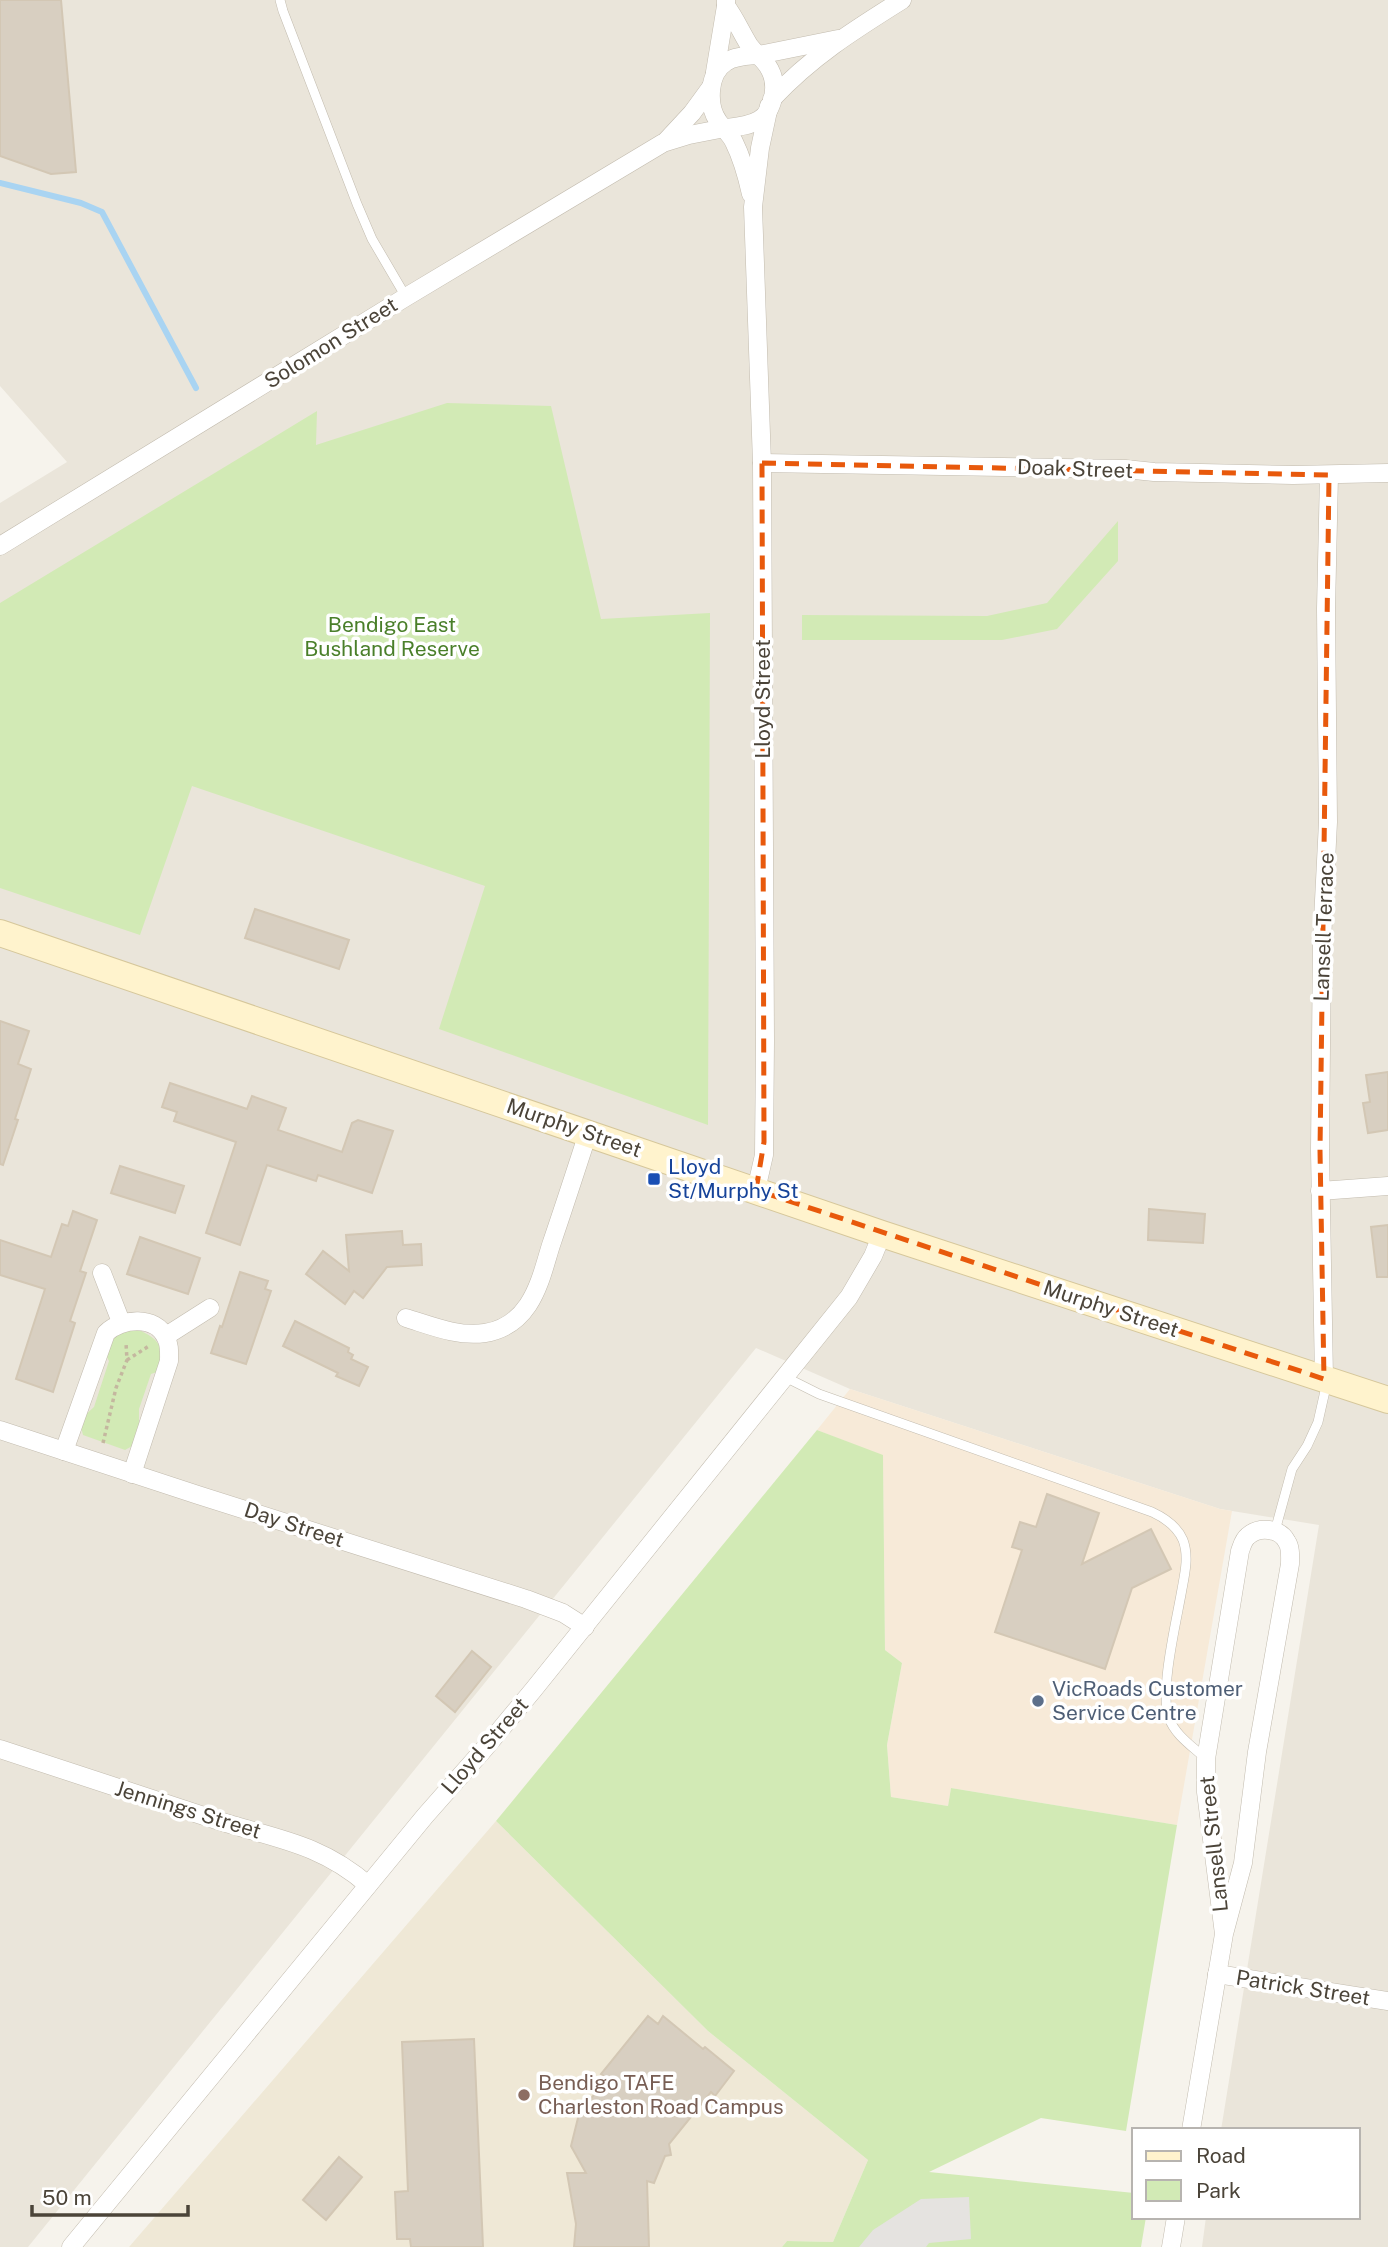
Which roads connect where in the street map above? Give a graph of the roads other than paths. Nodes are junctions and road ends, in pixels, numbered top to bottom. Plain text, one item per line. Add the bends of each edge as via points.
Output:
1 (280, 0) edge
2 (902, 0) edge
3 (726, 3) edge
4 (839, 39) junction
5 (758, 55) junction
6 (713, 80) junction
7 (771, 103) junction
8 (726, 128) junction
9 (663, 143) junction
10 (753, 208) junction
11 (406, 298) junction
12 (762, 463) junction
13 (1388, 473) edge
14 (1329, 475) junction
15 (0, 546) edge
16 (0, 933) edge
17 (588, 1133) junction
18 (1388, 1186) edge
19 (756, 1190) junction
20 (1320, 1191) junction
21 (883, 1234) junction
22 (102, 1273) dead end
23 (210, 1308) dead end
24 (407, 1318) dead end
25 (121, 1322) junction
26 (166, 1336) junction
27 (785, 1377) junction
28 (1326, 1380) junction
29 (1388, 1400) edge
30 (0, 1430) edge
31 (64, 1451) junction
32 (132, 1474) junction
33 (1275, 1531) junction
34 (585, 1627) junction
35 (0, 1749) edge
36 (1206, 1759) junction
37 (368, 1885) junction
38 (1224, 1934) junction
39 (1217, 1974) junction
40 (1388, 2001) edge
41 (1191, 2128) edge
42 (1176, 2219) edge
43 (71, 2247) edge
44 (1171, 2247) edge

1 - 11 lane via 357,204
2 - 4 street
3 - 5 street
3 - 6 street
4 - 5 street
4 - 7 street via 794,76
5 - 6 street via 729,60
5 - 7 street via 773,76
6 - 8 street via 713,110
6 - 9 street, Solomon Street via 692,113
7 - 8 street via 760,120
7 - 10 street, Lloyd Street
8 - 9 street, Solomon Street
8 - 10 street, Lloyd Street via 740,156
9 - 11 street, Solomon Street
10 - 12 street, Lloyd Street
11 - 15 street, Solomon Street
12 - 14 street, Doak Street
12 - 19 street, Lloyd Street via 764,1142
13 - 14 street, Doak Street
14 - 20 street, Lansell Terrace
16 - 17 street, Murphy Street
17 - 19 street, Murphy Street
17 - 24 street via 542,1274 520,1315 499,1329 473,1334
18 - 20 street
19 - 21 street, Murphy Street
20 - 28 street, Lansell Terrace
21 - 27 street, Lloyd Street via 849,1297
21 - 28 street, Murphy Street
22 - 25 street
23 - 26 street
25 - 26 street via 141,1322
25 - 31 street via 103,1338
26 - 32 street via 168,1368
27 - 34 street, Lloyd Street
27 - 36 lane via 819,1394 1170,1522 1182,1539 1186,1561 1166,1709 1177,1732
28 - 29 street, Murphy Street
28 - 33 lane via 1318,1422 1292,1469
30 - 31 street, Day Street
31 - 32 street, Day Street
32 - 34 street, Day Street via 526,1599
33 - 36 street, Lansell Street via 1250,1534 1240,1551
33 - 38 street, Lansell Street via 1288,1543 1290,1564 1243,1863
34 - 37 street, Lloyd Street
35 - 37 street, Jennings Street via 303,1846 331,1857
36 - 38 street, Lansell Street
37 - 43 street, Lloyd Street
38 - 39 street, Lansell Street
39 - 40 street, Patrick Street
39 - 41 street, Lansell Street
42 - 44 street

